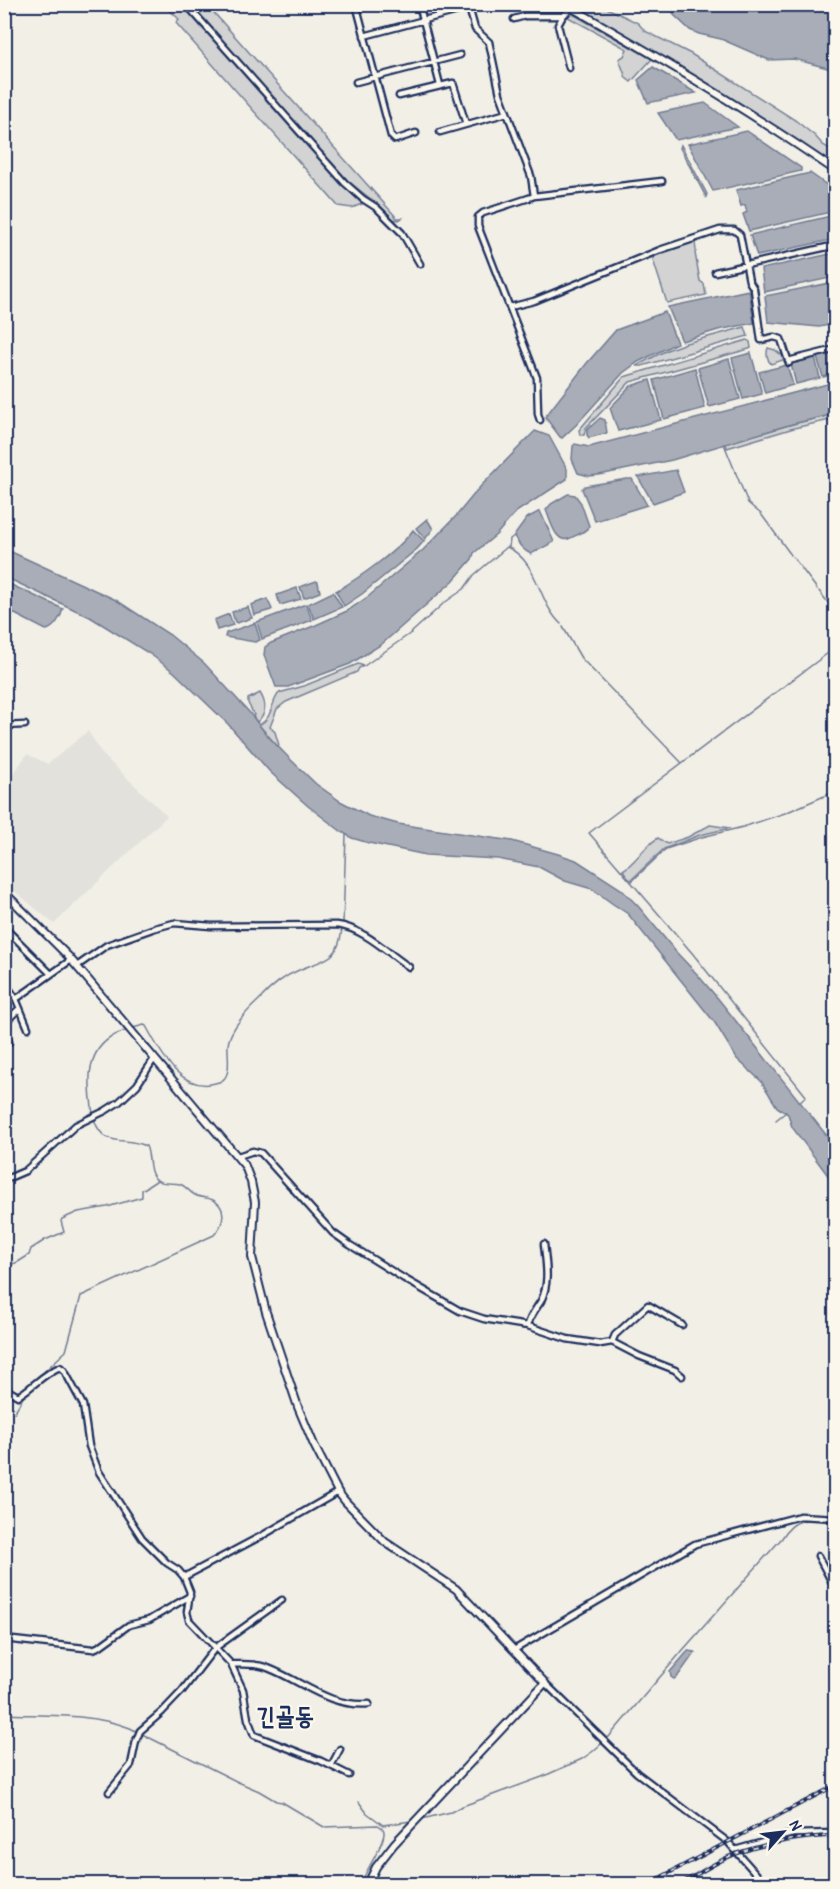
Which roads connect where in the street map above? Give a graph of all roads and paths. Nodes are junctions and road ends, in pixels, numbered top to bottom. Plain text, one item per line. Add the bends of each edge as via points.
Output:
1 (186, 4) edge
2 (356, 4) edge
3 (419, 4) edge
4 (468, 6) edge
5 (568, 6) edge
6 (563, 16) junction
7 (514, 19) dead end
8 (423, 21) junction
9 (364, 36) junction
10 (460, 55) dead end
11 (434, 62) junction
12 (569, 68) dead end
13 (375, 77) junction
14 (356, 82) dead end
15 (440, 85) junction
16 (399, 96) dead end
17 (507, 113) junction
18 (466, 124) junction
19 (440, 132) dead end
20 (416, 134) dead end
21 (836, 171) edge
22 (662, 181) dead end
23 (534, 196) junction
24 (836, 245) edge
25 (420, 264) dead end
26 (746, 266) junction
27 (715, 272) dead end
28 (510, 307) junction
29 (836, 349) edge
30 (540, 420) dead end
31 (25, 725) dead end
32 (4, 726) edge
33 (4, 892) edge
34 (4, 927) edge
35 (71, 960) junction
36 (77, 966) junction
37 (409, 967) dead end
38 (51, 974) junction
39 (4, 981) edge
40 (16, 999) junction
41 (19, 1009) junction
42 (4, 1023) edge
43 (28, 1028) dead end
44 (4, 1029) edge
45 (4, 1049) edge
46 (154, 1059) junction
47 (238, 1156) junction
48 (4, 1180) edge
49 (544, 1244) dead end
50 (682, 1325) dead end
51 (528, 1326) junction
52 (612, 1342) junction
53 (682, 1376) dead end
54 (4, 1381) edge
55 (338, 1492) junction
56 (836, 1518) edge
57 (818, 1556) dead end
58 (184, 1577) junction
59 (836, 1590) edge
60 (190, 1596) junction
61 (282, 1600) dead end
62 (4, 1639) edge
63 (215, 1648) junction
64 (514, 1650) junction
65 (231, 1664) junction
66 (545, 1683) junction
67 (369, 1704) dead end
68 (340, 1749) dead end
69 (331, 1766) junction
70 (348, 1774) dead end
71 (109, 1792) dead end
72 (836, 1833) edge
73 (735, 1850) junction
74 (368, 1884) edge
75 (765, 1884) edge

1 - 25 street via 345,183 402,233
2 - 9 street
3 - 8 street
4 - 8 street
4 - 17 street via 475,29 489,42
5 - 6 street
5 - 21 main road via 655,55
6 - 7 street
6 - 12 street via 558,25
8 - 9 street
8 - 11 street
9 - 13 street
10 - 11 street
11 - 13 street
11 - 15 street
13 - 14 street
13 - 20 street via 391,136 395,140
15 - 16 street
15 - 18 street via 453,83
17 - 18 street
17 - 23 street via 531,176
18 - 19 street
22 - 23 street
23 - 28 street via 478,217 478,226
24 - 26 street
26 - 27 street
26 - 28 street via 740,235 734,230 720,230
26 - 29 street via 754,289 760,340 781,339 788,362
28 - 30 street via 537,378
31 - 32 street
33 - 35 main road
34 - 38 street
35 - 36 main road
35 - 38 street
36 - 37 street via 107,945 174,923 347,926
36 - 46 main road
38 - 40 street
39 - 40 street
40 - 41 street
41 - 42 street
41 - 43 street
44 - 45 street via 9,1042
46 - 47 main road
46 - 48 street via 118,1102 76,1125 25,1171
47 - 51 street via 253,1151 261,1153 333,1233 403,1278 460,1311
47 - 55 main road via 251,1182 255,1202 252,1257 266,1312 298,1407
49 - 51 street via 547,1283
50 - 52 street via 648,1305
51 - 52 street via 567,1339
52 - 53 street
54 - 58 street via 9,1391 18,1396 55,1369 64,1370 83,1405 91,1453 103,1478 142,1538
55 - 58 street
55 - 64 main road via 385,1542 456,1589
56 - 64 street via 800,1516 695,1544
57 - 59 street
58 - 60 street
60 - 62 street via 149,1620 129,1625 93,1649
60 - 63 street via 189,1620
61 - 63 street
63 - 65 street
63 - 71 street via 182,1691 140,1731 131,1765
64 - 66 main road
65 - 67 street via 266,1666 331,1700
65 - 69 street via 243,1689 254,1735
66 - 73 street via 637,1773
66 - 74 main road via 394,1844
68 - 69 street
69 - 70 street
72 - 73 street via 792,1834
73 - 75 street

